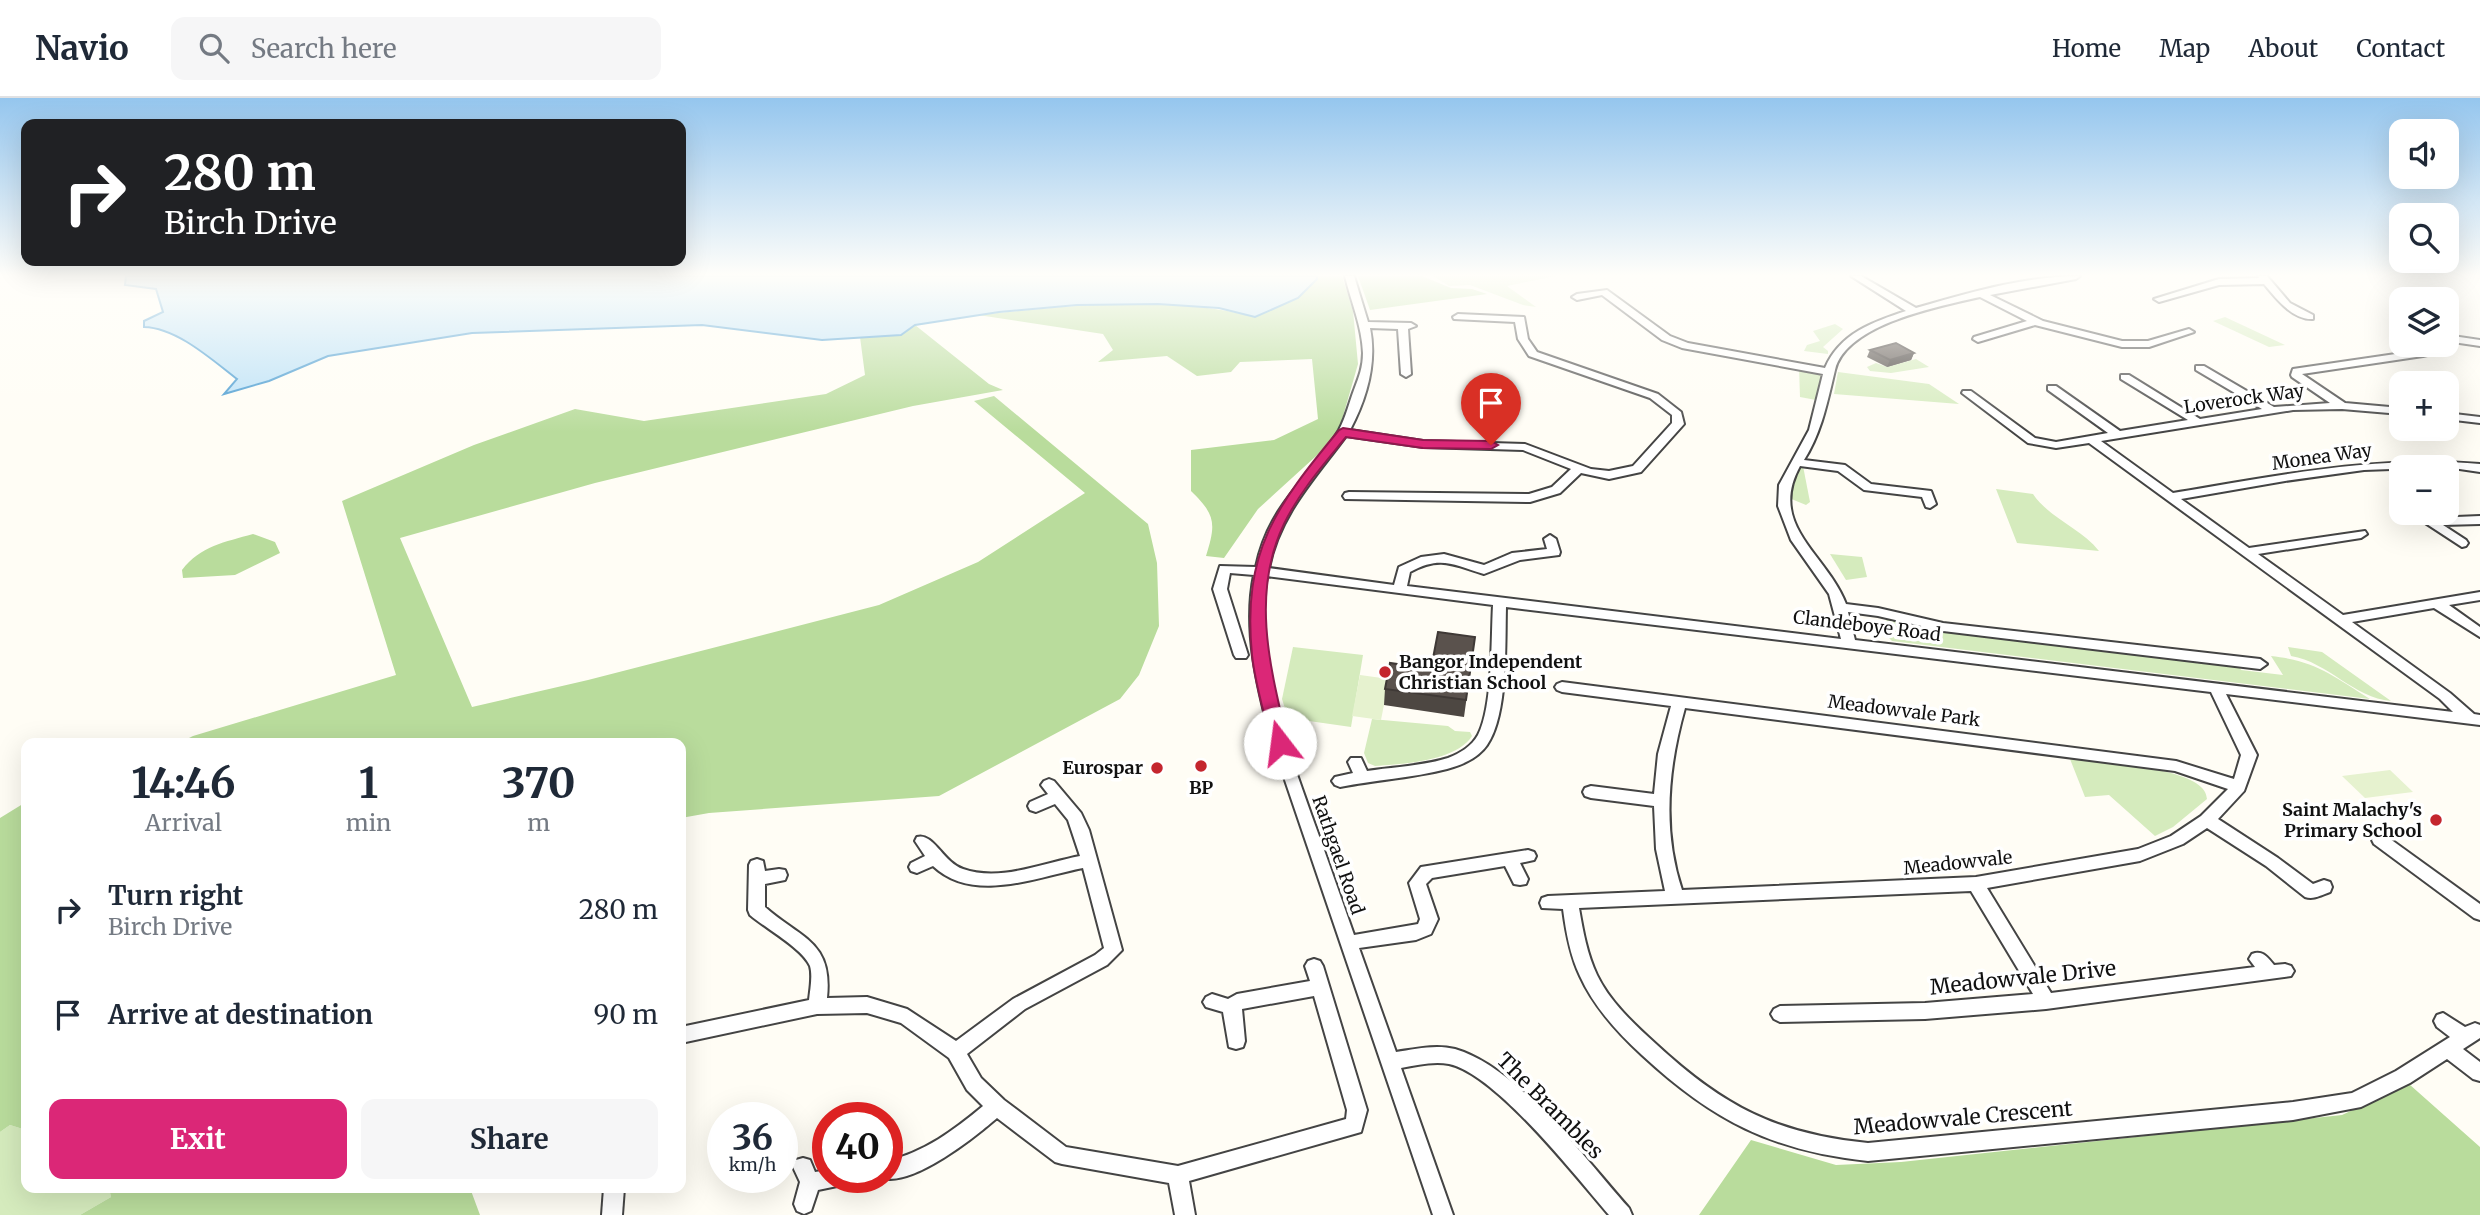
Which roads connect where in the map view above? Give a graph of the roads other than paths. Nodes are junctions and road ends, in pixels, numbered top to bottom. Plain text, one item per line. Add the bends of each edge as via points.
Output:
1 (1363, 328) edge
2 (1407, 328) edge
3 (1521, 328) edge
4 (1653, 328) edge
5 (1869, 328) edge
6 (2014, 328) edge
7 (2061, 328) edge
8 (2189, 332) dead end
9 (1978, 339) dead end
10 (2459, 340) edge
11 (2480, 342) edge
12 (2395, 357) edge
13 (2200, 368) dead end
14 (1831, 372) junction
15 (1405, 374) dead end
16 (2125, 377) dead end
17 (2052, 388) dead end
18 (1967, 393) dead end
19 (2342, 406) junction
20 (2272, 410) junction
21 (2389, 410) edge
22 (2459, 418) edge
23 (2480, 420) edge
24 (2198, 422) junction
25 (1343, 432) junction
26 (2118, 435) junction
27 (2092, 440) junction
28 (1796, 462) junction
29 (1579, 468) junction
30 (2480, 468) edge
31 (1349, 496) dead end
32 (2170, 496) junction
33 (1930, 504) dead end
34 (2480, 520) edge
35 (2459, 521) edge
36 (2433, 525) edge
37 (2361, 534) dead end
38 (1550, 539) dead end
39 (2462, 544) dead end
40 (2247, 552) junction
41 (1261, 571) junction
42 (1400, 590) junction
43 (2480, 596) edge
44 (1500, 603) junction
45 (2436, 603) junction
46 (1840, 607) junction
47 (2339, 620) junction
48 (2480, 633) edge
49 (1849, 643) junction
50 (1241, 655) dead end
51 (2260, 664) dead end
52 (1562, 687) dead end
53 (2216, 688) junction
54 (1679, 702) junction
55 (2475, 719) edge
56 (1340, 781) dead end
57 (2239, 787) junction
58 (1591, 792) dead end
59 (1662, 801) junction
60 (1036, 806) dead end
61 (2207, 820) junction
62 (2380, 840) dead end
63 (923, 841) dead end
64 (1528, 856) dead end
65 (935, 858) junction
66 (1510, 859) junction
67 (1089, 860) junction
68 (916, 867) dead end
69 (779, 875) dead end
70 (1520, 878) dead end
71 (1976, 884) junction
72 (2324, 887) dead end
73 (1676, 898) junction
74 (1570, 901) junction
75 (1548, 903) dead end
76 (2480, 913) edge
77 (1348, 943) junction
78 (1314, 966) dead end
79 (2271, 967) dead end
80 (1320, 987) junction
81 (2046, 1001) junction
82 (1212, 1002) dead end
83 (817, 1006) junction
84 (1231, 1007) junction
85 (1780, 1014) dead end
86 (2443, 1021) dead end
87 (686, 1034) edge
88 (2463, 1039) junction
89 (1237, 1041) dead end
90 (956, 1052) junction
91 (1390, 1062) junction
92 (2480, 1073) edge
93 (996, 1106) junction
94 (903, 1166) edge
95 (1178, 1175) junction
96 (812, 1176) edge
97 (614, 1193) edge
98 (804, 1204) dead end
99 (612, 1215) edge
100 (1185, 1215) edge
101 (1443, 1215) edge
102 (1622, 1215) edge

1 - 25 street, Rathgael Road via 1368,363
2 - 15 street
3 - 29 street via 1522,339 1533,354 1654,396 1677,414 1676,428 1637,470 1609,475
4 - 14 street via 1686,346
5 - 14 street via 1846,342
6 - 9 street
7 - 8 street via 2134,345
10 - 11 street
12 - 19 street via 2297,371 2301,379
13 - 20 street
14 - 28 street via 1814,432
16 - 24 street
17 - 26 street
18 - 27 street, Loverock Way via 2032,441 2056,445
19 - 20 street, Loverock Way
19 - 21 street, Loverock Way
20 - 24 street, Loverock Way
22 - 23 street
24 - 26 street, Loverock Way
25 - 29 street via 1423,444 1525,447
25 - 41 street, Rathgael Road via 1278,523
26 - 27 street, Loverock Way
27 - 32 street, Clandeboye Road
28 - 33 street via 1840,468 1868,487 1927,494
28 - 46 street via 1783,486 1788,522
29 - 31 street via 1556,490 1530,498 1364,501
30 - 32 street, Monea Way via 2372,466
32 - 40 street, Clandeboye Road
34 - 35 street
36 - 39 street
37 - 40 street
38 - 42 street via 1554,552 1517,556 1484,570 1439,557 1398,567
40 - 47 street, Clandeboye Road
41 - 42 street, Clandeboye Road
41 - 50 street, Clandeboye Road via 1225,569 1222,579 1220,589
41 - 77 street, Rathgael Road via 1259,646 1273,722
42 - 44 street, Clandeboye Road
43 - 45 street
44 - 49 street, Clandeboye Road
44 - 56 street via 1489,726 1480,745 1443,765 1359,769
45 - 47 street
45 - 48 street
46 - 49 street
46 - 51 street via 1943,627
47 - 55 street, Clandeboye Road
49 - 53 street, Clandeboye Road
52 - 54 street, Meadowvale Park
53 - 55 street, Clandeboye Road
53 - 57 street, Meadowvale via 2249,755
54 - 57 street, Meadowvale Park via 2176,766
54 - 59 street via 1664,762
57 - 61 street, Meadowvale
58 - 59 street
59 - 73 street
60 - 67 street via 1053,790 1075,817
61 - 71 street, Meadowvale via 2177,840 2140,855
61 - 72 street via 2311,892
62 - 76 street
63 - 65 street
64 - 66 street
65 - 67 street via 953,873 989,879
65 - 68 street
66 - 70 street
66 - 77 street via 1427,872 1417,883 1429,919 1425,929
67 - 90 street via 1113,950 1019,1004
69 - 83 street via 757,872 756,910 814,954 819,968
71 - 73 street, Meadowvale
71 - 81 street
73 - 74 street, Meadowvale
74 - 75 street, Meadowvale
74 - 88 street, Meadowvale Crescent via 1580,953 1592,984 1650,1050 1693,1089 1732,1115 1776,1135 1822,1148 1868,1152 2293,1111 2354,1101
77 - 91 street, Rathgael Road
78 - 80 street
79 - 81 street, Meadowvale Drive
80 - 84 street via 1237,1002
80 - 95 street via 1357,1110 1354,1126
81 - 85 street, Meadowvale Drive via 1925,1011
82 - 84 street
83 - 87 street
83 - 90 street via 867,1005 907,1017
84 - 89 street
86 - 88 street
88 - 92 street
90 - 93 street via 974,1084
91 - 101 street, Rathgael Road
91 - 102 street, The Brambles via 1439,1055 1478,1066 1514,1097
93 - 94 street via 945,1149
93 - 95 street via 1062,1155
95 - 100 street
96 - 98 street via 806,1175
97 - 99 street

